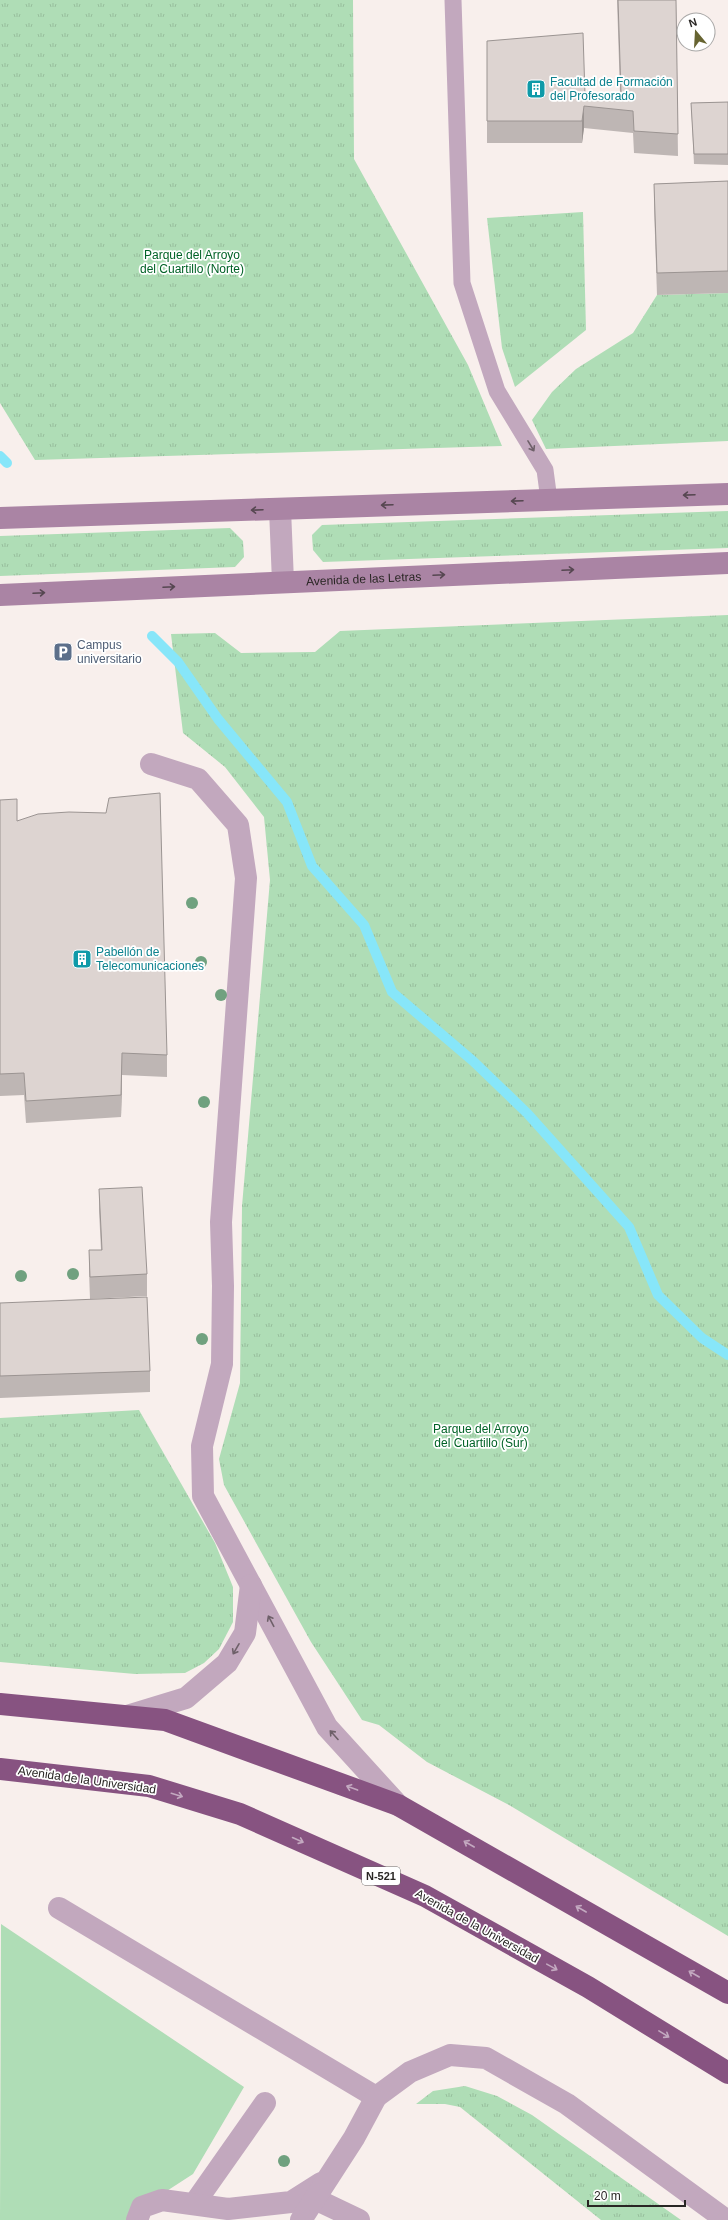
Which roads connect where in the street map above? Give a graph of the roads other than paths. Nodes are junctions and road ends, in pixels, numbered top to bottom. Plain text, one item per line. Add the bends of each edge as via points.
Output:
1 (453, 0) edge
2 (728, 494) edge
3 (549, 500) junction
4 (280, 509) junction
5 (0, 518) edge
6 (728, 563) edge
7 (283, 582) junction
8 (0, 595) edge
9 (151, 764) dead end
10 (251, 1585) junction
11 (0, 1704) edge
12 (127, 1716) junction
13 (0, 1770) edge
14 (398, 1805) junction
15 (59, 1908) dead end
16 (728, 1993) edge
17 (728, 2073) edge
18 (376, 2097) junction
19 (265, 2103) dead end
20 (329, 2178) junction
21 (315, 2200) junction
22 (194, 2204) junction
23 (137, 2220) edge
24 (302, 2220) edge
25 (360, 2220) edge
26 (726, 2220) edge

1 -> 3 lane via 462,284 497,391 545,470
2 -> 3 main road
3 -> 4 main road
4 -> 5 main road
4 - 7 street
7 -> 6 main road, Avenida de las Letras
8 -> 7 main road, Avenida de las Letras
9 - 10 street via 198,779 238,825 246,878 221,1222 222,1364 202,1446 203,1496
10 -> 12 street via 245,1633 228,1663 186,1698
14 -> 10 street via 327,1727
11 - 12 highway
14 -> 12 highway via 165,1720
13 -> 17 highway, Avenida de la Universidad / N-521 via 149,1786 240,1814 424,1896 588,1987
16 -> 14 highway
15 - 18 street
18 - 20 street
18 - 26 street via 410,2072 450,2056 486,2058 567,2104
19 - 22 street
20 - 21 street
20 - 22 street via 291,2202 228,2209
21 - 24 street
21 - 25 street
22 - 23 street via 162,2200 142,2207

